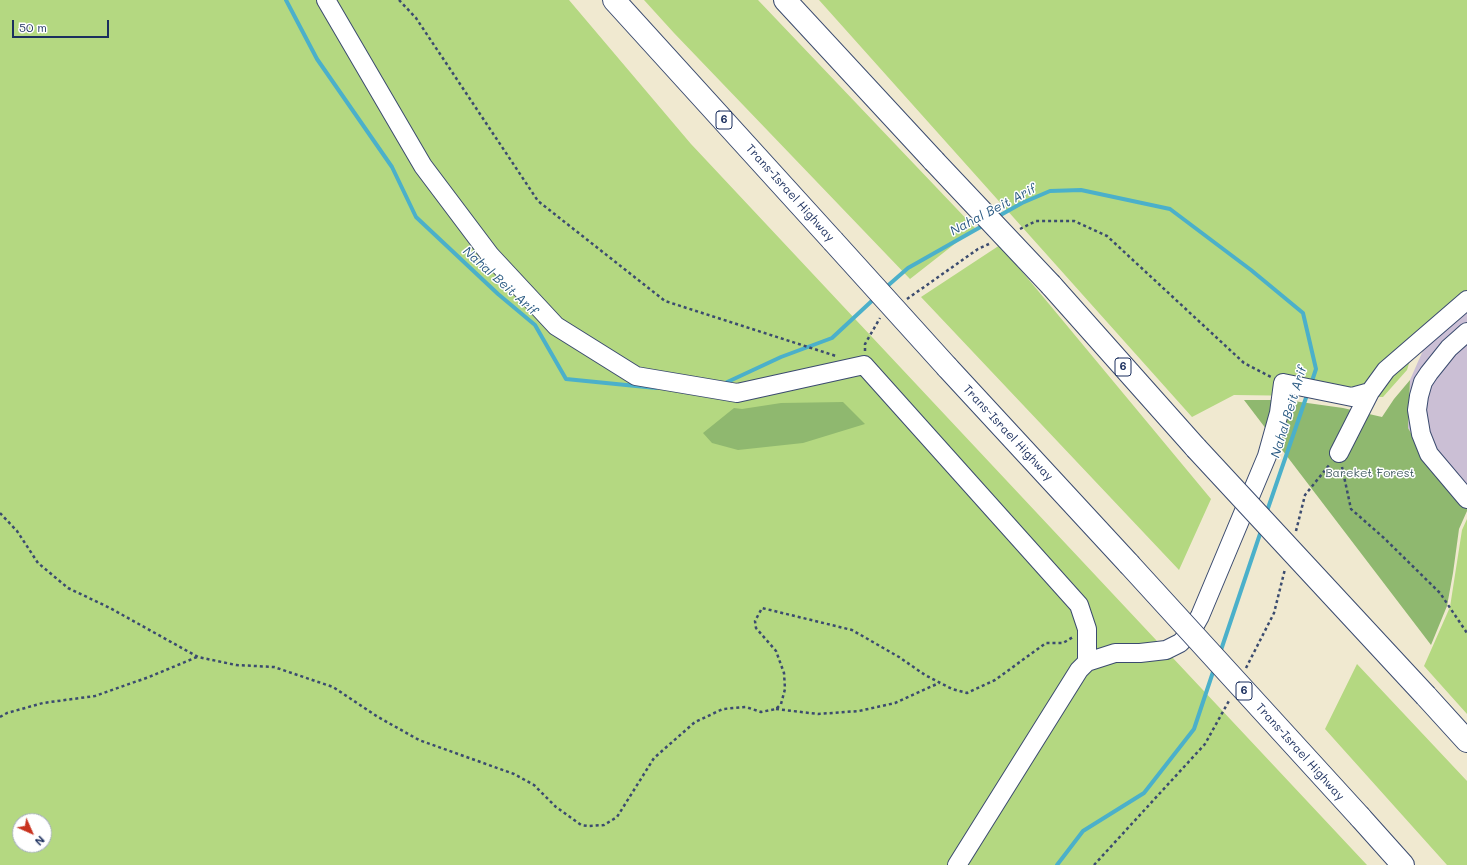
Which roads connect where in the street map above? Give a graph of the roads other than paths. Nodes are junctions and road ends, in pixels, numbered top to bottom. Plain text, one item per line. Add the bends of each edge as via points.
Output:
1 (326, 0) edge
2 (614, 0) edge
3 (785, 0) edge
4 (1467, 300) edge
5 (1467, 332) edge
6 (1370, 392) junction
7 (1339, 453) road end
8 (1467, 500) edge
9 (1087, 662) junction
10 (1467, 741) edge
11 (958, 865) edge
12 (1403, 865) edge

1 - 9 street via 422,166 490,255 556,326 636,376 737,393 864,365 1079,605 1088,629
2 - 12 highway, Trans-Israel Highway / 6, bridge
3 - 10 highway, 6, bridge via 1051,285 1196,448
4 - 6 street via 1386,370
5 - 8 street via 1449,348 1423,382 1417,410 1421,434 1430,454
6 - 7 street
6 - 9 street via 1352,397 1283,383 1279,413 1267,456 1191,632 1180,643 1166,650 1115,654
9 - 11 street via 1079,670

